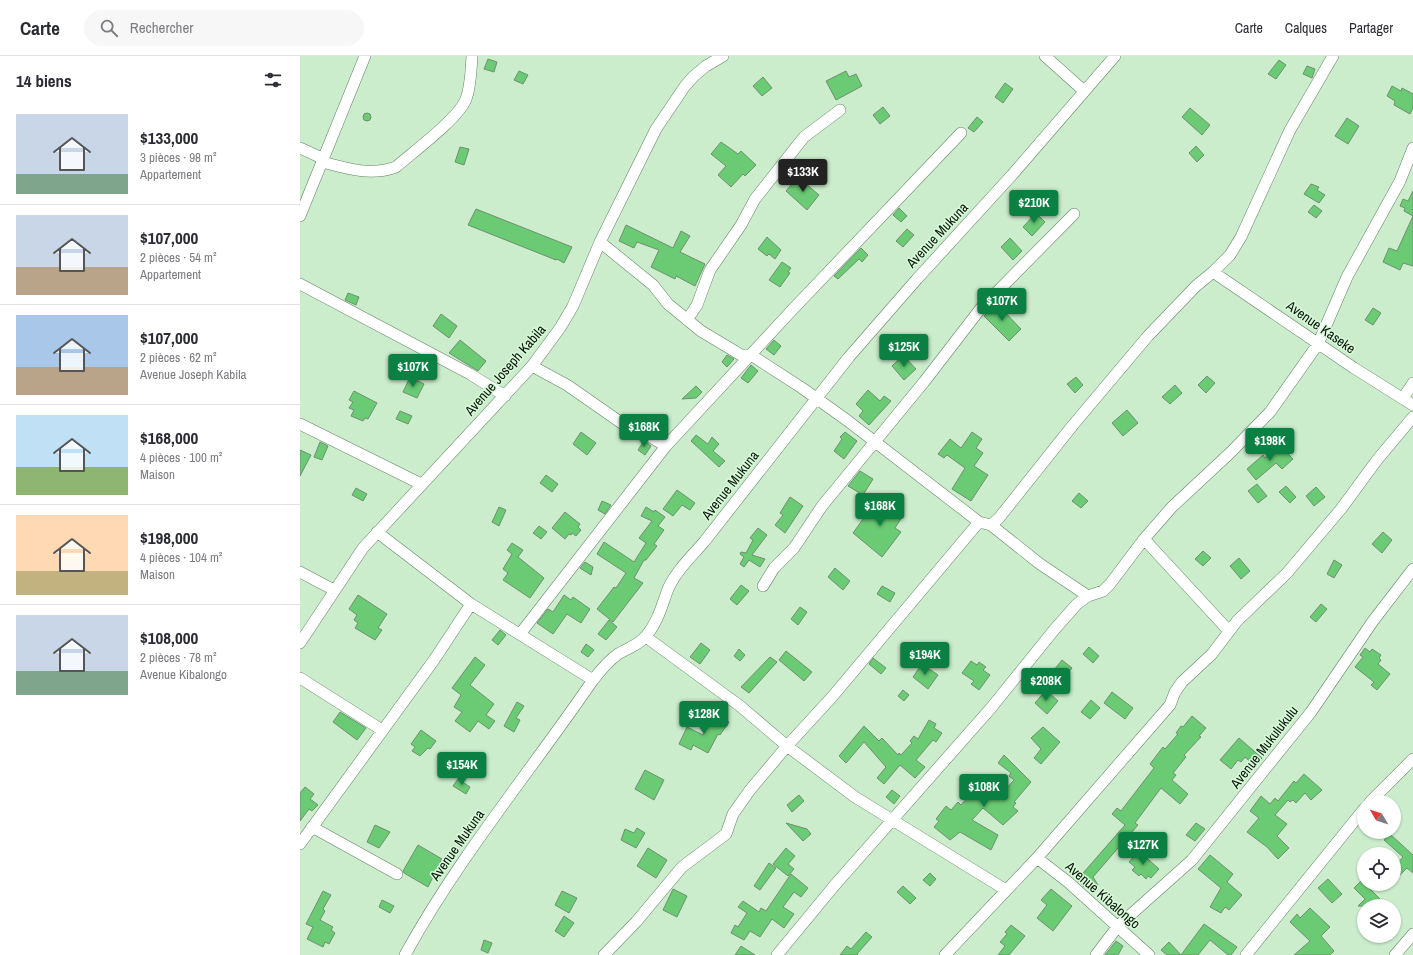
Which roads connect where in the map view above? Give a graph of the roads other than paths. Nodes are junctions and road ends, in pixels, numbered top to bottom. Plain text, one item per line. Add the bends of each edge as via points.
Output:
1 (366, 56) edge
2 (472, 56) edge
3 (724, 56) edge
4 (1045, 56) edge
5 (1115, 56) edge
6 (1333, 56) edge
7 (1084, 91) junction
8 (840, 110) dead end
9 (961, 133) dead end
10 (300, 148) edge
11 (1413, 148) edge
12 (324, 160) junction
13 (1074, 214) dead end
14 (300, 216) edge
15 (600, 242) junction
16 (1213, 272) junction
17 (300, 284) edge
18 (687, 320) junction
19 (1318, 344) junction
20 (751, 355) junction
21 (532, 366) junction
22 (1413, 383) edge
23 (505, 396) junction
24 (1403, 398) junction
25 (817, 399) junction
26 (1413, 405) edge
27 (1413, 417) edge
28 (300, 424) edge
29 (875, 442) junction
30 (666, 446) junction
31 (421, 484) junction
32 (979, 522) junction
33 (991, 525) junction
34 (377, 532) junction
35 (1144, 539) junction
36 (1413, 569) edge
37 (300, 572) edge
38 (763, 586) dead end
39 (334, 590) junction
40 (1088, 596) junction
41 (471, 604) junction
42 (1228, 630) junction
43 (520, 634) junction
44 (646, 637) junction
45 (300, 643) edge
46 (300, 678) edge
47 (593, 680) junction
48 (382, 730) junction
49 (787, 746) junction
50 (1413, 759) edge
51 (1377, 795) edge
52 (1357, 819) edge
53 (892, 821) junction
54 (312, 827) junction
55 (300, 844) edge
56 (1037, 858) junction
57 (397, 874) dead end
58 (1006, 890) junction
59 (1118, 926) junction
60 (1413, 934) edge
61 (405, 955) edge
62 (604, 955) edge
63 (777, 955) edge
64 (945, 955) edge
65 (1096, 955) edge
66 (1149, 955) edge
67 (1246, 955) edge
68 (1395, 955) edge

1 - 12 street
2 - 12 street via 466,99 460,108 396,167 373,172 354,170
3 - 15 street, Avenue Joseph Kabila via 694,76 667,111 640,159
4 - 7 street
5 - 7 street, Avenue Mukuna
6 - 16 street via 1290,130 1241,237 1230,255
7 - 25 street, Avenue Mukuna via 885,315
8 - 18 street via 804,136 755,199 741,225 710,270 697,305
9 - 20 street
10 - 12 street
11 - 19 street via 1400,181 1347,277
12 - 14 street
13 - 29 street via 981,308
15 - 18 street via 653,285 668,304
15 - 21 street, Avenue Joseph Kabila via 573,306
16 - 19 street, Avenue Kaseke
16 - 33 street via 1148,336
17 - 23 street via 470,374
18 - 20 street via 741,355
19 - 24 street, Avenue Kaseke
19 - 35 street via 1266,416 1172,507
20 - 25 street
20 - 30 street
21 - 23 street, Avenue Joseph Kabila
21 - 30 street via 567,385 623,424
22 - 24 street
23 - 31 street, Avenue Joseph Kabila
24 - 26 street, Avenue Kaseke
25 - 29 street
25 - 44 street, Avenue Mukuna via 680,569
27 - 42 street via 1287,573
28 - 31 street
29 - 32 street
29 - 38 street via 825,501 794,548 774,568
30 - 43 street
31 - 34 street, Avenue Joseph Kabila
32 - 33 street
32 - 49 street via 832,697
33 - 40 street via 1040,564
34 - 39 street, Avenue Joseph Kabila
34 - 41 street
35 - 40 street via 1110,584 1103,591
35 - 42 street
36 - 59 street, Avenue Mukulukulu via 1373,621 1310,712 1192,860
37 - 39 street
39 - 45 street, Avenue Joseph Kabila
40 - 53 street via 1054,630 991,708
41 - 43 street
41 - 48 street via 434,660
42 - 56 street via 1206,660 1182,682 1170,705
43 - 47 street
44 - 47 street, Avenue Mukuna via 605,664
44 - 49 street via 740,706
46 - 48 street
47 - 61 street, Avenue Mukuna via 456,871
48 - 54 street
49 - 53 street
49 - 62 street via 744,798 731,818 726,834 682,867 636,922
50 - 51 street
52 - 67 street
53 - 58 street
53 - 63 street
54 - 55 street
54 - 57 street
56 - 58 street
56 - 59 street, Avenue Kibalongo
58 - 64 street
59 - 65 street, Avenue Mukulukulu
59 - 66 street, Avenue Kibalongo
60 - 68 street

